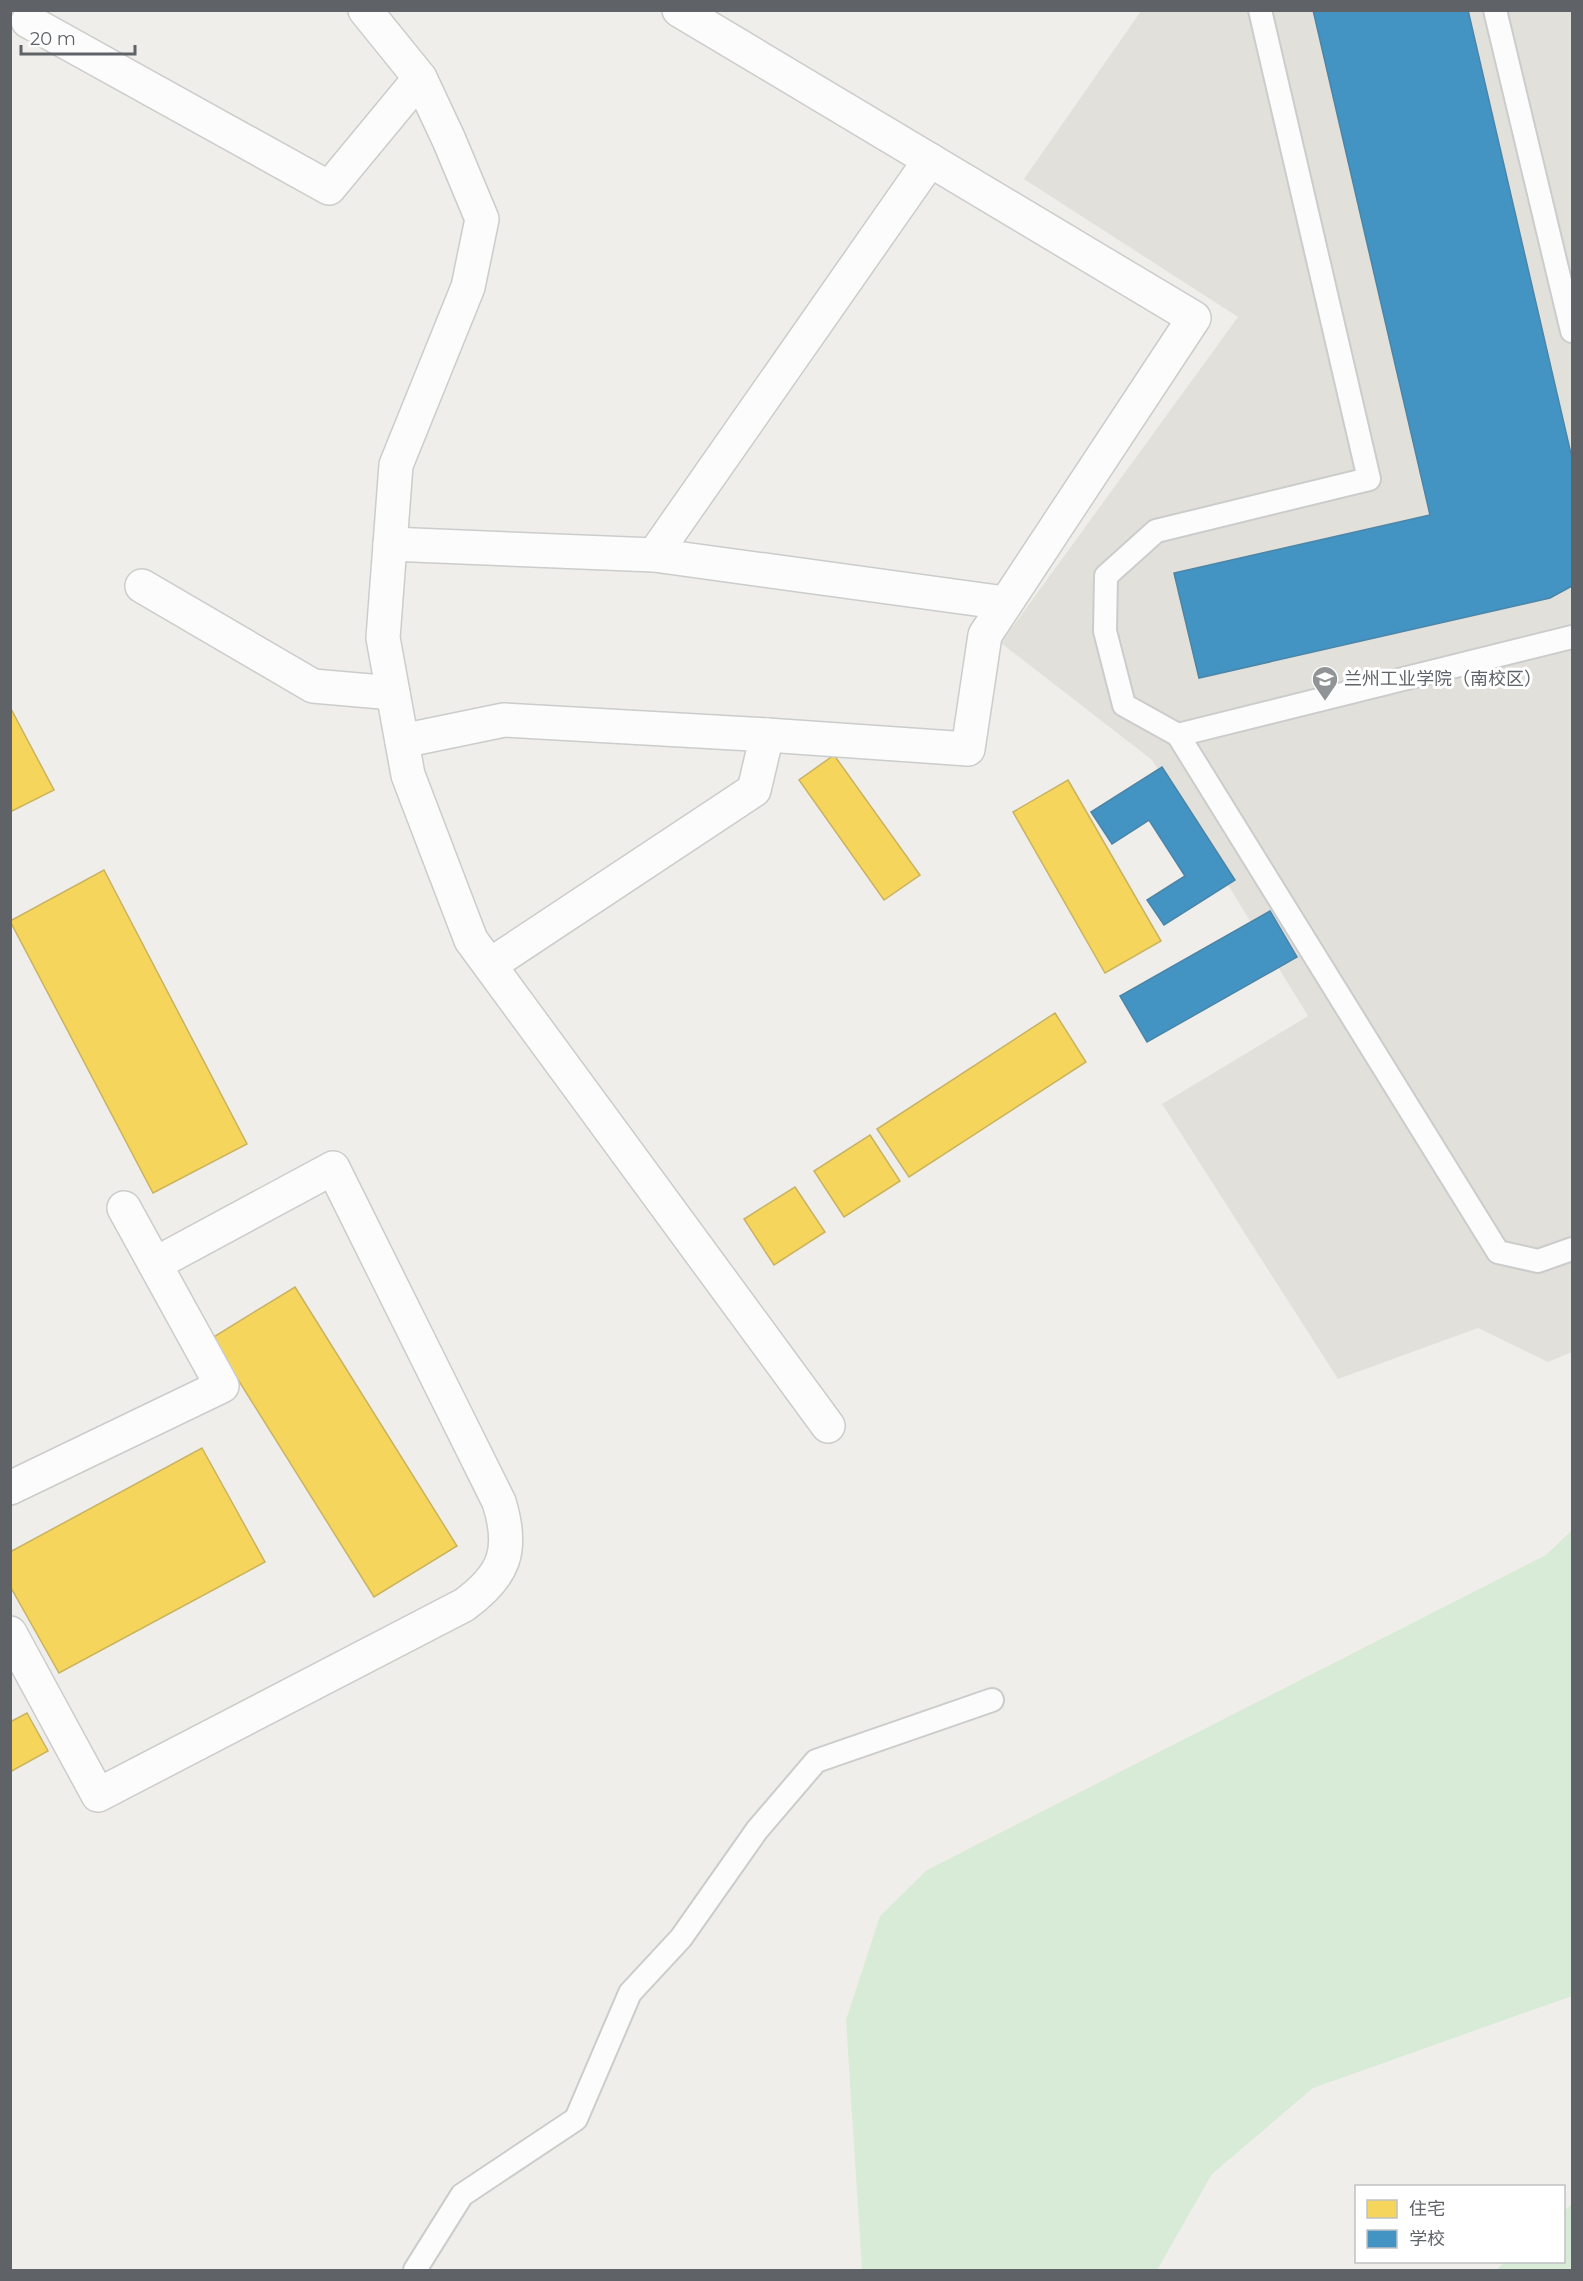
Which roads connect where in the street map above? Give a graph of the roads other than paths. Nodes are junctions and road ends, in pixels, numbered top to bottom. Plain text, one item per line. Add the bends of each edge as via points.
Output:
1 (365, 10) edge
2 (679, 10) edge
3 (1260, 10) edge
4 (1495, 10) edge
5 (29, 21) edge
6 (420, 78) junction
7 (930, 160) junction
8 (1572, 331) edge
9 (390, 544) junction
10 (654, 555) junction
11 (142, 586) dead end
12 (1005, 603) junction
13 (1572, 637) edge
14 (393, 693) junction
15 (767, 735) junction
16 (1178, 735) junction
17 (402, 741) junction
18 (490, 965) junction
19 (124, 1208) dead end
20 (1572, 1249) edge
21 (155, 1264) junction
22 (828, 1425) dead end
23 (10, 1488) edge
24 (10, 1633) edge
25 (992, 1700) dead end
26 (415, 2271) edge

1 - 6 street
2 - 7 street
3 - 16 lane via 1369,478 1156,531 1106,576 1105,631 1124,705
4 - 8 lane
5 - 6 street via 329,188
6 - 9 street via 482,219 468,287 396,465
7 - 10 street
7 - 12 street via 1194,318
9 - 10 street
9 - 14 street via 382,639
10 - 12 street
11 - 14 street via 313,686
12 - 15 street via 985,634 968,749
13 - 16 lane
14 - 17 street
15 - 17 street via 504,720
15 - 18 street via 754,790
16 - 20 lane via 1498,1252 1538,1261
17 - 18 street via 408,775 471,940
18 - 22 street
19 - 21 street
21 - 23 street via 222,1386
21 - 24 street via 333,1168 499,1502 506,1525 506,1549 498,1572 484,1590 464,1605 98,1795
25 - 26 lane via 816,1761 757,1830 681,1938 630,1993 576,2119 462,2195

